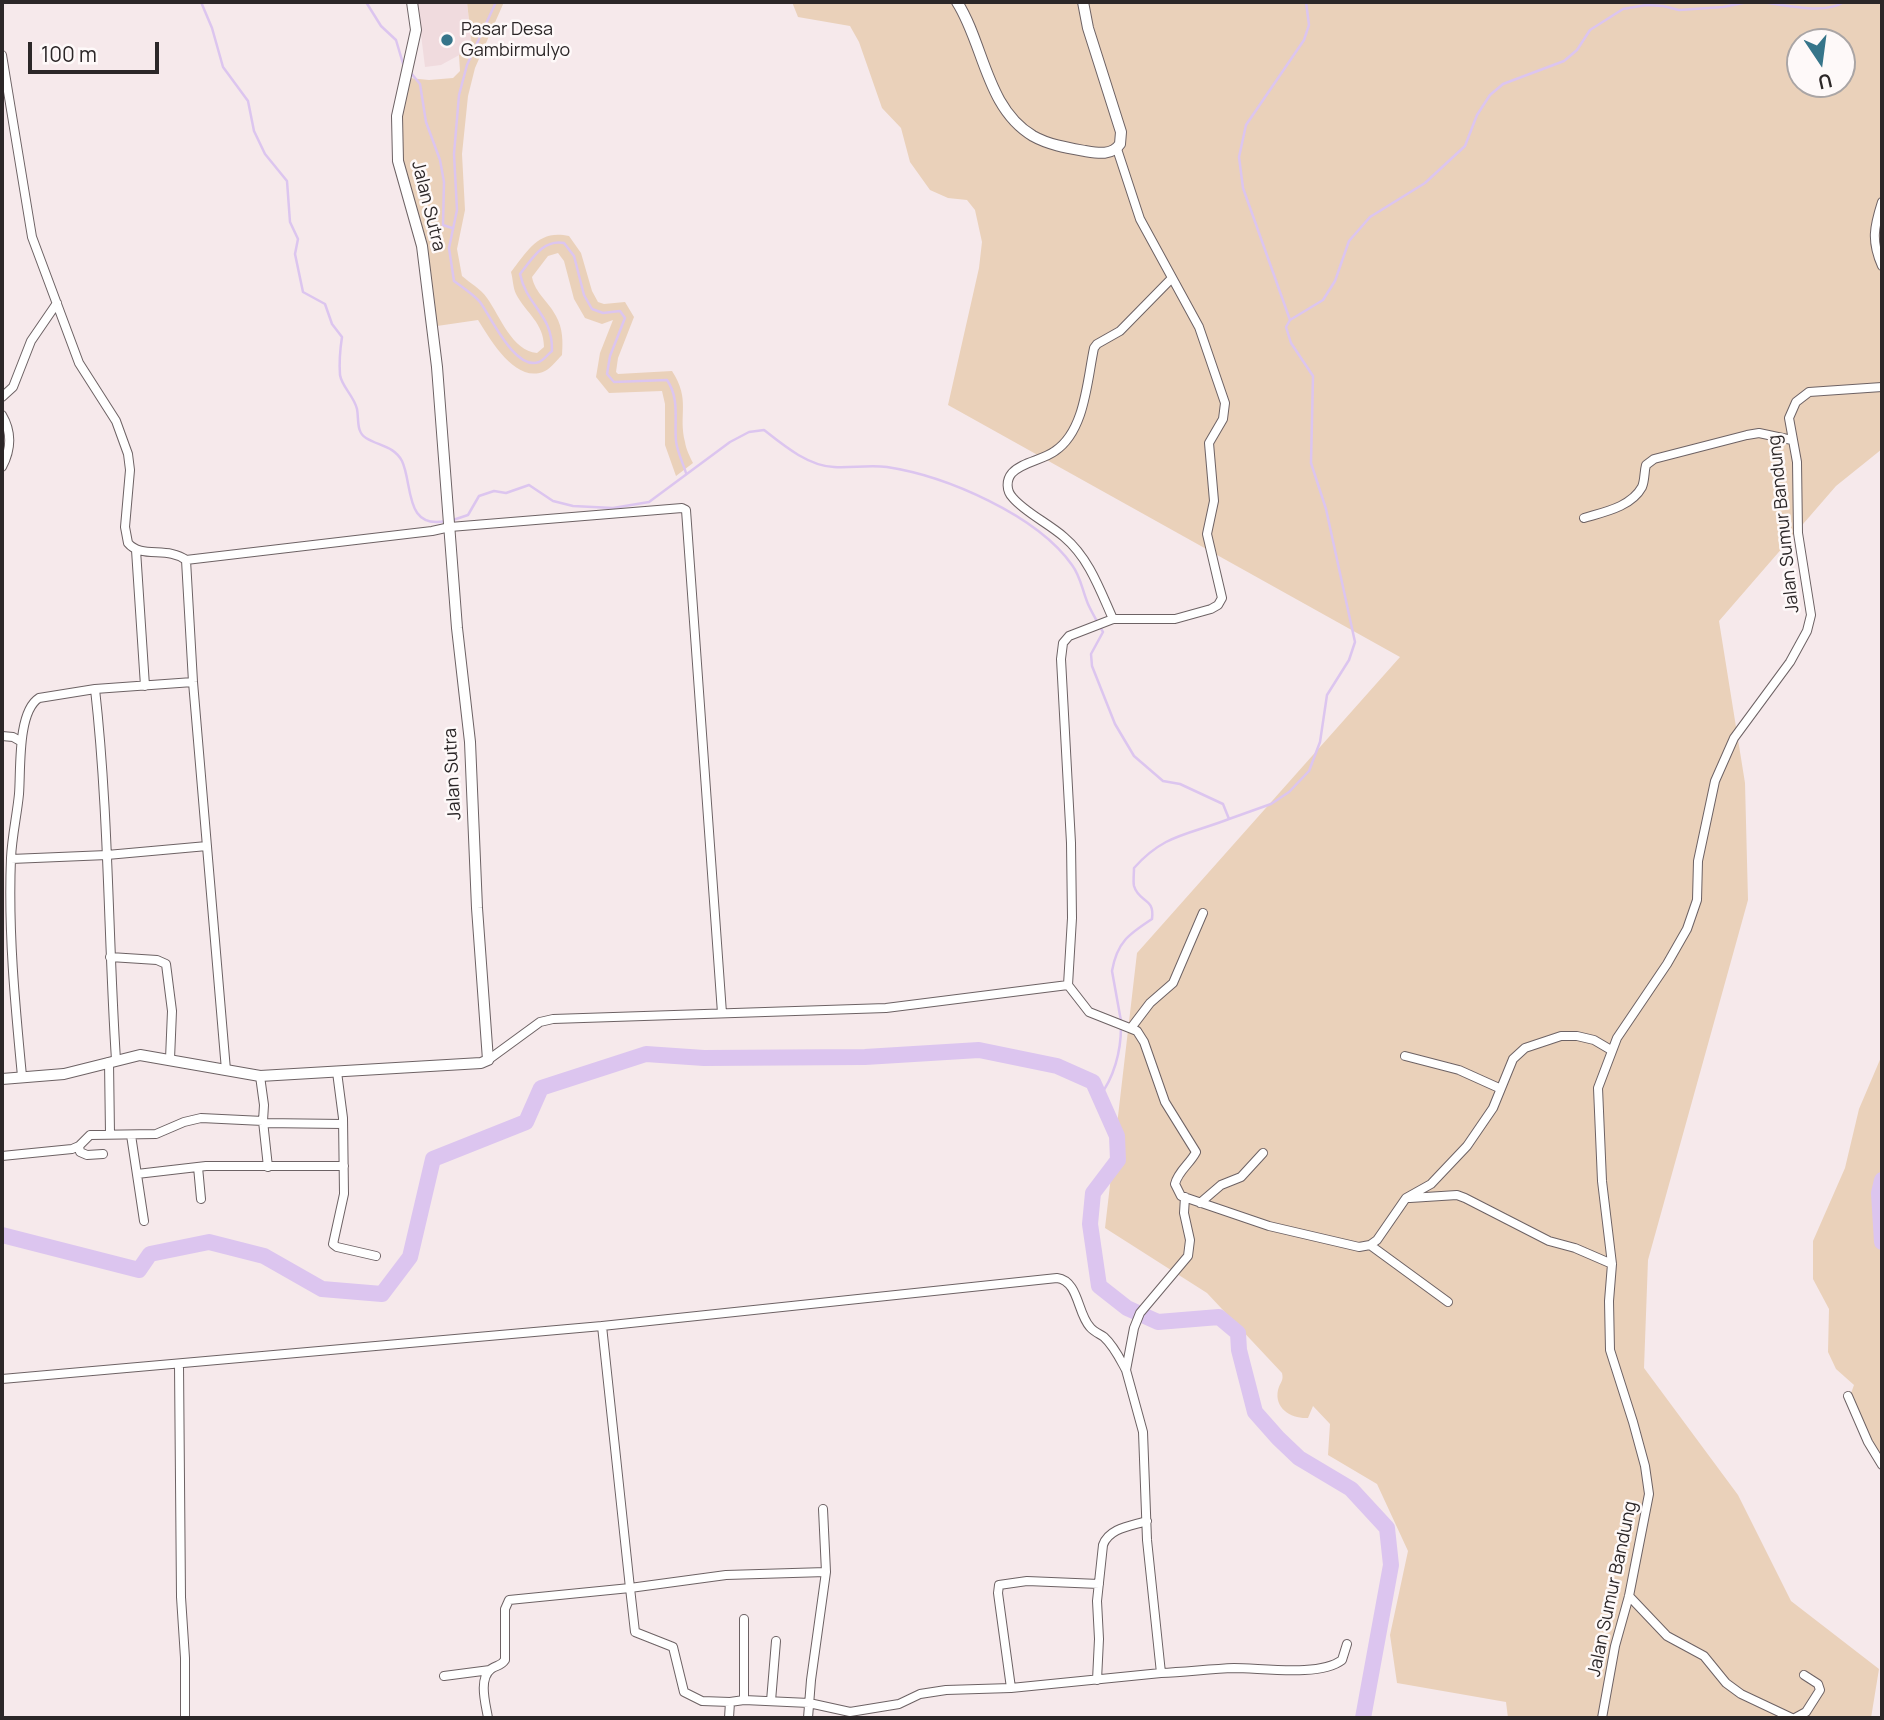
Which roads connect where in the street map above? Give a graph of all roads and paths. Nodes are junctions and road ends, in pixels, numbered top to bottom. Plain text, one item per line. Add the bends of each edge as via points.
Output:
1 (412, 2) edge
2 (957, 2) edge
3 (1083, 2) edge
4 (2, 55) edge
5 (1117, 149) junction
6 (1882, 202) edge
7 (1882, 266) edge
8 (1172, 278) junction
9 (57, 303) junction
10 (1882, 387) edge
11 (2, 397) edge
12 (2, 415) edge
13 (1792, 440) junction
14 (2, 467) edge
15 (1584, 518) dead end
16 (449, 522) junction
17 (136, 550) junction
18 (186, 560) junction
19 (1109, 621) junction
20 (193, 682) junction
21 (145, 686) junction
22 (95, 689) junction
23 (2, 736) edge
24 (20, 741) junction
25 (207, 846) junction
26 (107, 855) junction
27 (11, 859) junction
28 (1203, 913) dead end
29 (110, 957) junction
30 (1068, 985) junction
31 (722, 1013) junction
32 (1129, 1026) junction
33 (1611, 1050) junction
34 (1405, 1056) dead end
35 (170, 1059) junction
36 (488, 1060) junction
37 (113, 1061) junction
38 (226, 1070) junction
39 (337, 1072) junction
40 (22, 1076) junction
41 (260, 1076) junction
42 (2, 1079) edge
43 (1499, 1088) junction
44 (263, 1122) junction
45 (343, 1124) junction
46 (110, 1133) junction
47 (131, 1135) junction
48 (79, 1146) junction
49 (1263, 1153) dead end
50 (103, 1154) dead end
51 (2, 1156) edge
52 (344, 1166) junction
53 (198, 1167) junction
54 (268, 1167) junction
55 (137, 1174) junction
56 (1185, 1197) junction
57 (1406, 1198) junction
58 (201, 1199) dead end
59 (1200, 1203) junction
60 (144, 1221) dead end
61 (1370, 1245) junction
62 (376, 1256) dead end
63 (1612, 1264) junction
64 (1448, 1302) dead end
65 (602, 1326) junction
66 (179, 1365) junction
67 (1126, 1370) junction
68 (2, 1379) edge
69 (1848, 1396) dead end
70 (1882, 1465) edge
71 (822, 1509) dead end
72 (1147, 1521) junction
73 (825, 1572) junction
74 (1099, 1584) junction
75 (630, 1588) junction
76 (1629, 1596) junction
77 (744, 1619) dead end
78 (776, 1641) dead end
79 (1347, 1644) dead end
80 (490, 1670) junction
81 (1161, 1673) junction
82 (1804, 1675) dead end
83 (443, 1676) dead end
84 (1097, 1680) junction
85 (1011, 1688) junction
86 (744, 1700) junction
87 (771, 1701) junction
88 (730, 1702) junction
89 (809, 1703) junction
90 (185, 1718) edge
91 (488, 1718) edge
92 (729, 1718) edge
93 (808, 1718) edge
94 (1602, 1718) edge
95 (1793, 1718) edge

1 - 16 street, Jalan Sutra via 416,30 397,116 398,161 424,261 438,367
2 - 5 street via 995,91 1023,128 1069,148 1101,153
3 - 5 street via 1121,132
4 - 9 street via 29,225
5 - 8 street via 1140,219
6 - 7 street via 1874,226
8 - 19 street via 1120,331 1094,348 1080,413 1065,443 1016,470 1008,482 1013,498 1065,537 1080,555 1097,581
8 - 19 street via 1199,327 1226,404 1209,443 1214,501 1207,534 1222,598 1211,609 1175,619
9 - 11 street via 31,341 13,387
9 - 17 street via 79,363 116,421 128,454 125,527 128,543
10 - 13 street, Jalan Sumur Bandung via 1809,392 1796,402 1789,418
12 - 14 street via 9,442
13 - 15 street via 1759,433 1654,459 1646,465 1640,490 1629,500
13 - 33 street, Jalan Sumur Bandung via 1797,462 1798,533 1811,615 1807,631 1734,738 1715,781 1698,861 1697,900 1687,929
16 - 18 street via 432,531
16 - 31 street via 686,510
16 - 36 street, Jalan Sutra via 470,742
17 - 18 street via 174,553
17 - 21 street
18 - 20 street
19 - 30 street via 1069,636 1061,659 1071,843
20 - 21 street
20 - 25 street
21 - 22 street
22 - 24 street via 36,699
22 - 26 street
23 - 24 street
24 - 27 street
25 - 26 street
25 - 38 street
26 - 27 street
26 - 29 street
27 - 40 street via 12,976
28 - 32 street via 1173,983
29 - 35 street via 166,964 172,1011
29 - 37 street
30 - 31 street via 886,1008
30 - 32 street via 1089,1012
31 - 36 street via 553,1019 540,1022
32 - 56 street via 1144,1042 1165,1102 1196,1152 1177,1175 1176,1190
33 - 43 street via 1577,1036 1544,1040 1513,1059
33 - 63 street, Jalan Sumur Bandung via 1597,1104
34 - 43 street via 1459,1070
35 - 37 street via 140,1055
35 - 38 street
36 - 39 street
37 - 40 street via 64,1074
37 - 46 street
38 - 41 street
39 - 41 street
39 - 45 street
40 - 42 street
41 - 44 street
43 - 57 street via 1493,1108 1468,1146 1431,1184
44 - 45 street
44 - 47 street via 201,1118 156,1134
44 - 54 street
45 - 52 street
46 - 47 street
46 - 48 street via 88,1136
47 - 55 street
48 - 50 street via 87,1155
48 - 51 street
49 - 59 street via 1241,1177 1221,1185
52 - 54 street
52 - 62 street via 344,1194 333,1244
53 - 54 street
53 - 55 street
53 - 58 street
55 - 60 street
56 - 59 street
56 - 67 street via 1188,1256 1140,1313
57 - 61 street
57 - 63 street via 1457,1195 1549,1241
59 - 61 street via 1269,1226 1359,1247
61 - 64 street
63 - 76 street, Jalan Sumur Bandung via 1610,1350 1649,1494
65 - 66 street
65 - 67 street via 1057,1278 1070,1284 1085,1320 1111,1345
65 - 75 street
66 - 68 street
66 - 90 street
67 - 72 street via 1143,1432
69 - 70 street
71 - 73 street
72 - 74 street via 1105,1538
72 - 81 street
73 - 75 street via 726,1575
73 - 89 street
74 - 84 street
74 - 85 street via 1027,1581 999,1585
75 - 80 street via 509,1600 505,1660
75 - 88 street via 635,1632 673,1647 684,1692 702,1701
76 - 94 street, Jalan Sumur Bandung
76 - 95 street via 1667,1636 1704,1656 1726,1683
77 - 86 street
78 - 87 street
79 - 81 street via 1342,1660 1327,1668
80 - 83 street
80 - 91 street via 484,1686
81 - 84 street
82 - 95 street via 1820,1689 1806,1712
84 - 85 street
85 - 89 street via 938,1692 850,1712
86 - 87 street
86 - 88 street
87 - 89 street
88 - 92 street
89 - 93 street

